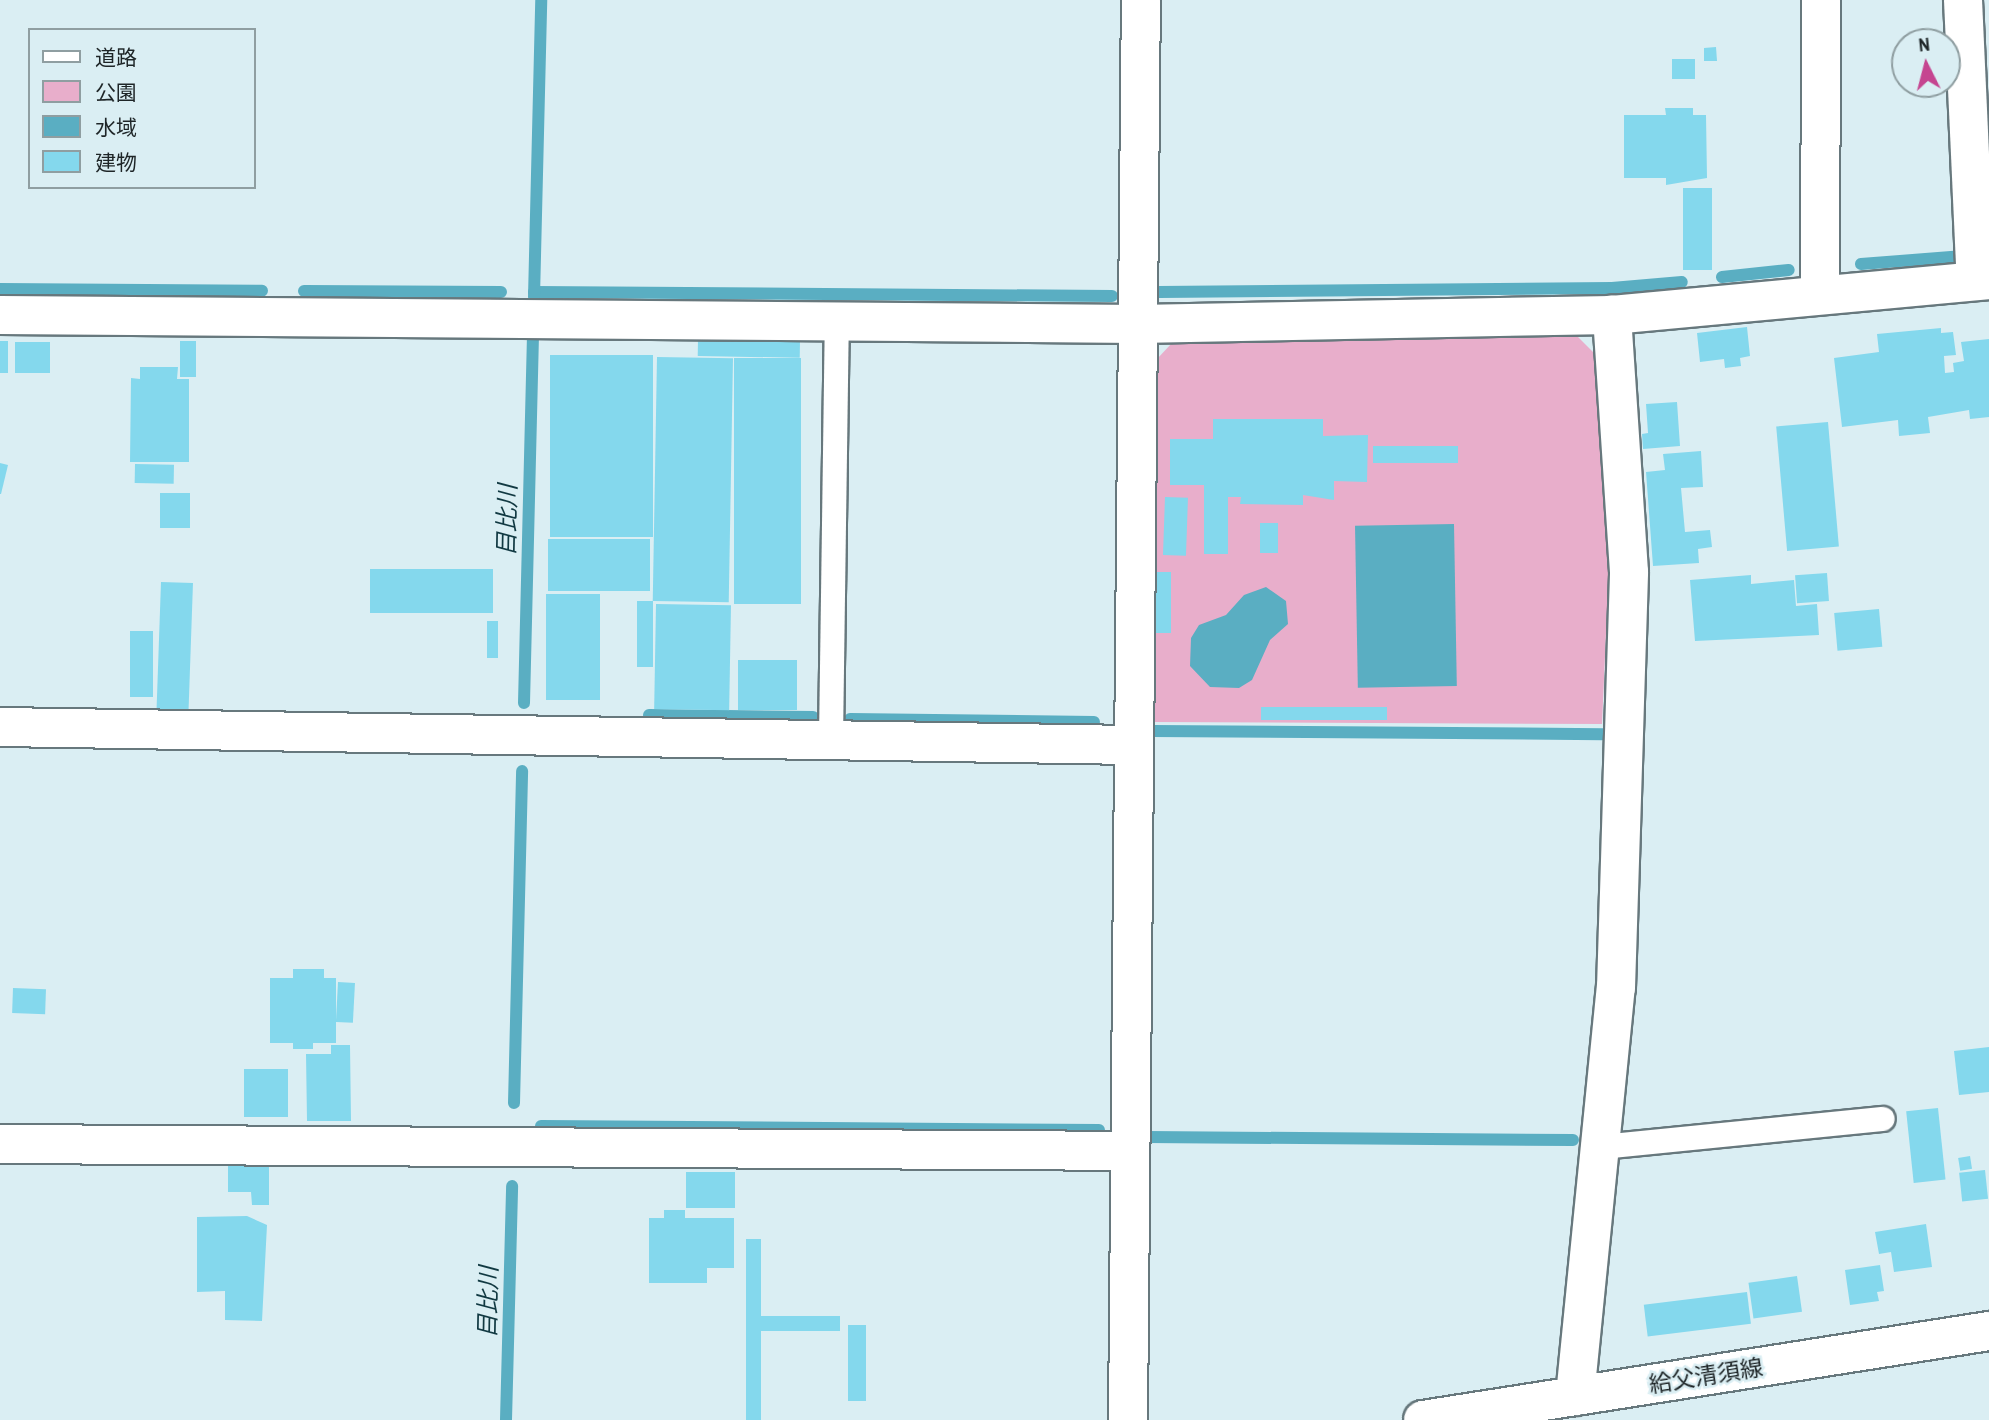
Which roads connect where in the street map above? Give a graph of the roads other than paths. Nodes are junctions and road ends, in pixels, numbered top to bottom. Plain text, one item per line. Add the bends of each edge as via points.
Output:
1 (1141, 0) edge
2 (1821, 0) edge
3 (1963, 0) edge
4 (1982, 280) edge
5 (1820, 295) junction
6 (0, 315) edge
7 (1612, 315) junction
8 (837, 321) junction
9 (1138, 324) junction
10 (0, 727) edge
11 (831, 739) junction
12 (1134, 745) junction
13 (1883, 1119) dead end
14 (0, 1144) edge
15 (1601, 1147) junction
16 (1130, 1151) junction
17 (1989, 1331) edge
18 (1589, 1403) edge
19 (1128, 1420) edge
20 (1423, 1420) edge

1 - 9 street
2 - 5 street
3 - 4 street
4 - 5 street
5 - 7 street
6 - 8 street
7 - 9 street
7 - 15 street via 1629,572 1616,988
8 - 9 street
8 - 11 lane
9 - 12 street
10 - 11 street
11 - 12 street
12 - 16 street
13 - 15 lane
14 - 16 street
15 - 18 street
16 - 19 street
17 - 18 street, 給父清須線
18 - 20 street, 給父清須線

